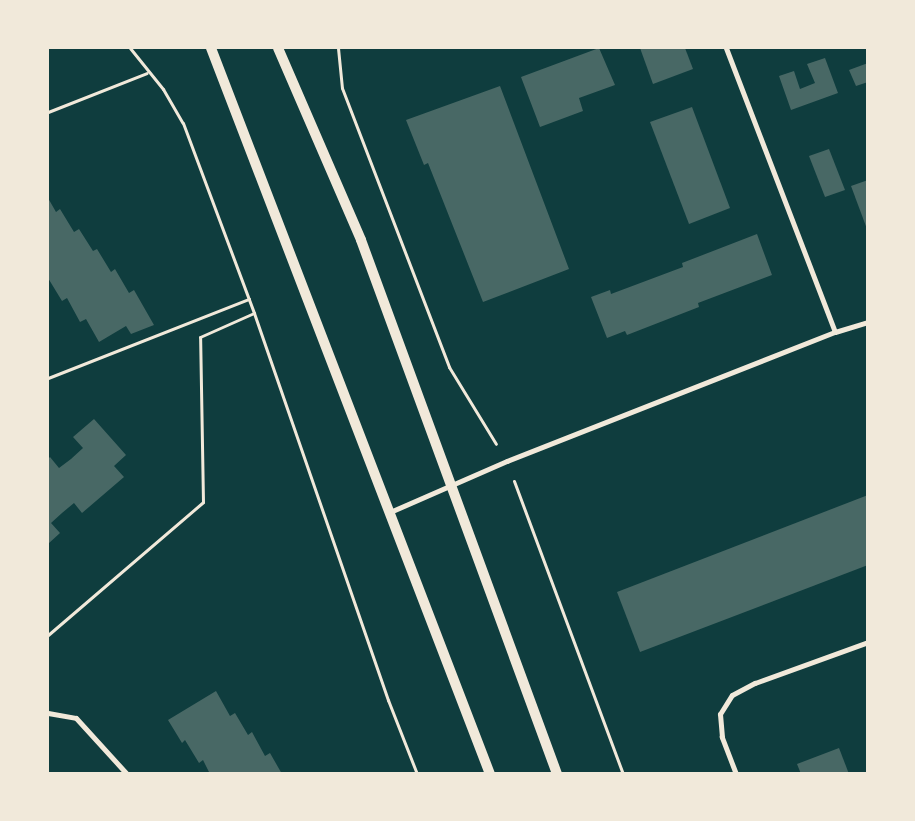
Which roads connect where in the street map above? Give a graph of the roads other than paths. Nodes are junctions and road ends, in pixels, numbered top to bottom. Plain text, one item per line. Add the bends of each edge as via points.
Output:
1 (211, 48) edge
2 (278, 48) edge
3 (726, 48) edge
4 (868, 322) edge
5 (835, 332) junction
6 (449, 488) junction
7 (388, 512) junction
8 (868, 642) edge
9 (48, 713) edge
10 (127, 774) edge
11 (490, 774) edge
12 (557, 774) edge
13 (736, 774) edge

1 - 7 main road
2 - 6 main road via 360,240
3 - 5 street
4 - 5 street
5 - 6 street via 507,461
6 - 7 street
6 - 12 main road
7 - 11 main road
8 - 13 street via 755,683 732,695 720,714 722,737
9 - 10 street via 76,718

